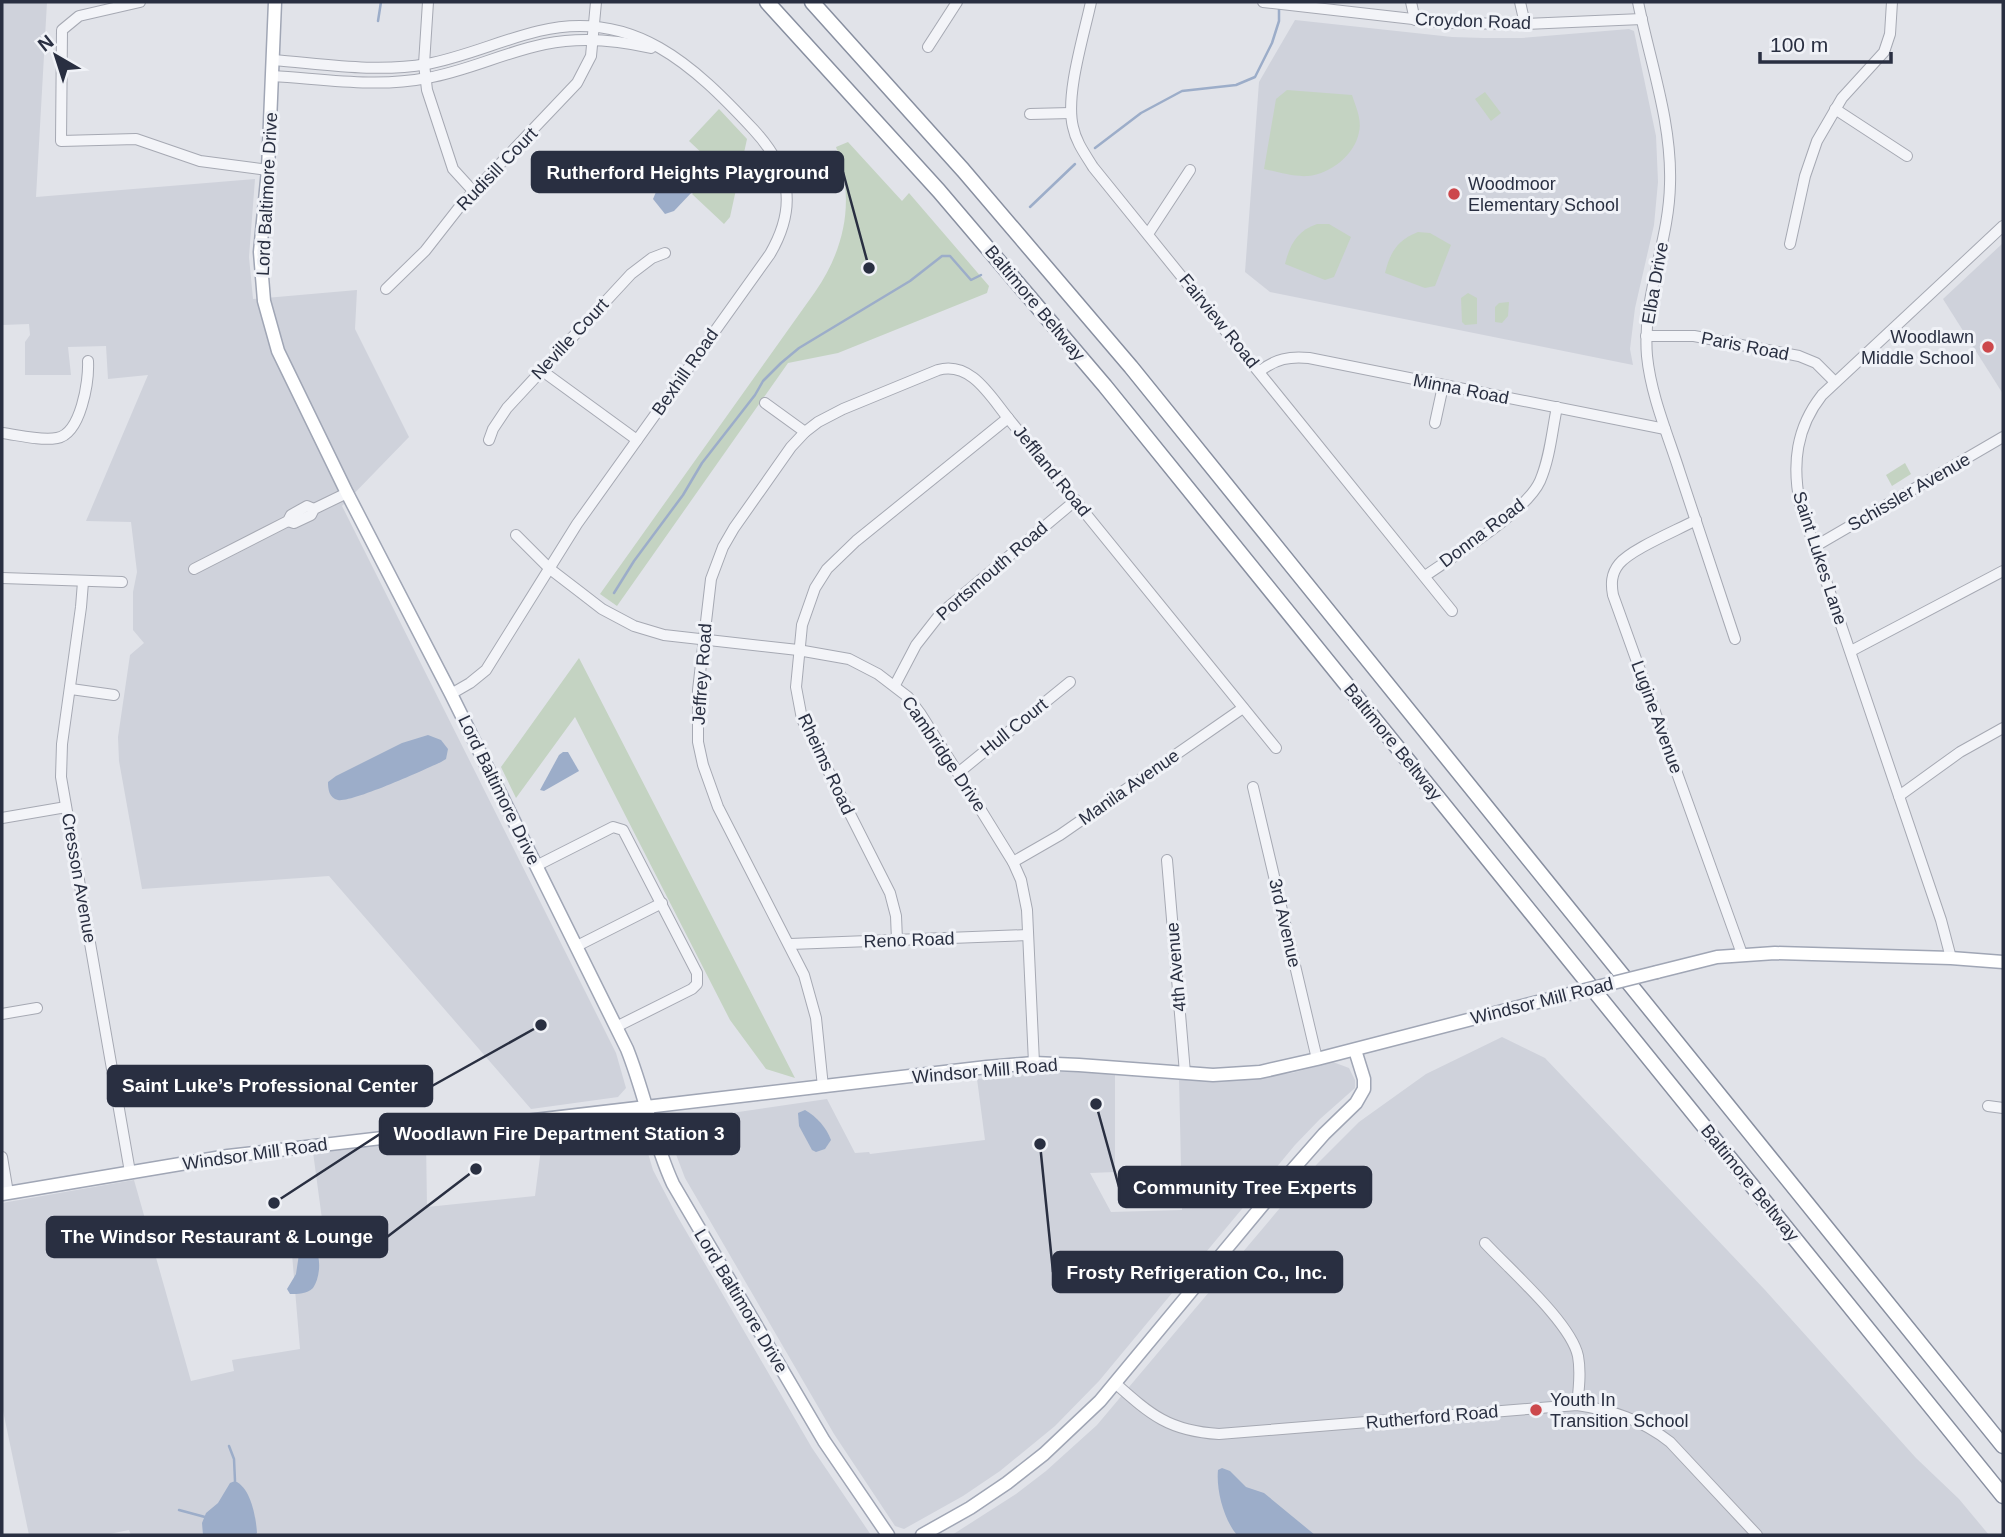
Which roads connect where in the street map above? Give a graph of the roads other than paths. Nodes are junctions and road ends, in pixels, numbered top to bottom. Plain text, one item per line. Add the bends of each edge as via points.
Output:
1 (140, 2) edge
2 (275, 2) edge
3 (428, 2) edge
4 (596, 2) edge
5 (767, 2) edge
6 (812, 2) edge
7 (957, 2) edge
8 (1091, 2) edge
9 (1411, 2) edge
10 (1520, 2) edge
11 (1638, 2) edge
12 (1892, 2) edge
13 (1272, 3) edge
14 (1642, 19) junction
15 (1415, 20) junction
16 (1525, 24) junction
17 (595, 27) junction
18 (593, 40) junction
19 (928, 47) dead end
20 (665, 52) junction
21 (273, 60) junction
22 (424, 64) junction
23 (273, 76) junction
24 (425, 79) junction
25 (1835, 109) junction
26 (1071, 113) junction
27 (1030, 114) dead end
28 (1907, 156) dead end
29 (268, 170) junction
30 (1190, 170) dead end
31 (474, 192) junction
32 (2003, 226) edge
33 (1147, 234) junction
34 (1790, 244) dead end
35 (665, 253) dead end
36 (386, 289) dead end
37 (1646, 336) junction
38 (88, 361) dead end
39 (541, 370) junction
40 (1260, 371) junction
41 (1835, 382) junction
42 (1443, 386) junction
43 (765, 403) dead end
44 (1557, 407) junction
45 (1008, 418) junction
46 (1434, 423) dead end
47 (1665, 429) junction
48 (805, 432) junction
49 (2, 433) edge
50 (2003, 437) edge
51 (489, 440) dead end
52 (637, 440) junction
53 (347, 493) junction
54 (1076, 500) junction
55 (1696, 520) junction
56 (516, 535) dead end
57 (1814, 547) junction
58 (194, 569) dead end
59 (550, 569) junction
60 (2003, 570) edge
61 (1425, 576) junction
62 (2, 578) edge
63 (83, 582) junction
64 (122, 582) dead end
65 (1452, 611) dead end
66 (703, 638) junction
67 (1735, 639) dead end
68 (798, 650) junction
69 (1851, 651) junction
70 (1070, 682) dead end
71 (895, 685) junction
72 (71, 689) junction
73 (451, 694) junction
74 (114, 695) dead end
75 (1243, 708) junction
76 (2003, 727) edge
77 (1276, 748) dead end
78 (958, 773) junction
79 (1253, 787) dead end
80 (1899, 796) junction
81 (66, 807) junction
82 (2, 818) edge
83 (1167, 860) dead end
84 (1013, 862) junction
85 (536, 866) junction
86 (662, 903) junction
87 (1028, 935) junction
88 (897, 940) junction
89 (790, 944) junction
90 (577, 946) junction
91 (1742, 954) junction
92 (1951, 958) junction
93 (2003, 962) edge
94 (37, 1008) dead end
95 (2, 1014) edge
96 (616, 1027) junction
97 (1355, 1050) junction
98 (1317, 1059) junction
99 (1034, 1063) junction
100 (1185, 1073) junction
101 (822, 1087) junction
102 (1989, 1106) dead end
103 (646, 1108) junction
104 (2003, 1108) edge
105 (2, 1157) edge
106 (130, 1172) junction
107 (5, 1193) edge
108 (1485, 1243) dead end
109 (1115, 1383) junction
110 (1577, 1405) junction
111 (2003, 1446) edge
112 (2003, 1496) edge
113 (888, 1535) edge
114 (922, 1535) edge
115 (1757, 1535) edge

1 - 29 street via 79,16 62,30 61,141 136,139 200,161
2 - 21 main road, Lord Baltimore Drive
3 - 22 street
4 - 17 street, Rudisill Court
5 - 112 highway, Baltimore Beltway via 939,191 1105,386
6 - 111 highway, Baltimore Beltway via 1131,367
7 - 19 street
8 - 26 street, Fairview Road
9 - 15 street
10 - 16 street
11 - 14 street, Elba Drive
12 - 25 street via 1884,52
13 - 15 street, Croydon Road
14 - 16 street, Croydon Road
14 - 37 street, Elba Drive via 1668,134 1671,185
15 - 16 street, Croydon Road
17 - 18 street, Rudisill Court
17 - 20 street, Bexhill Road via 618,30
17 - 22 street, Bexhill Road via 541,30
18 - 20 street, Bexhill Road
18 - 24 street, Bexhill Road via 544,44
18 - 31 street, Rudisill Court via 591,56 577,83
20 - 52 street, Bexhill Road via 712,86 773,152 785,179 787,202 784,224 770,254
21 - 22 street, Bexhill Road via 368,68
21 - 23 main road, Lord Baltimore Drive
22 - 24 street
23 - 24 street, Bexhill Road via 367,82
23 - 29 main road, Lord Baltimore Drive
24 - 31 street via 453,169
25 - 28 street
25 - 34 street via 1811,158
26 - 27 street
26 - 33 street, Fairview Road via 1082,150
29 - 53 main road, Lord Baltimore Drive via 260,252 269,325 287,373
30 - 33 street
31 - 36 street, Rudisill Court
32 - 41 street, Saint Lukes Lane
33 - 40 street, Fairview Road
35 - 39 street, Neville Court via 631,274
37 - 41 street, Paris Road via 1694,336 1799,356 1816,363
37 - 47 street, Elba Drive via 1650,374
38 - 49 street via 84,394 68,432 56,438
39 - 51 street, Neville Court via 507,408
39 - 52 street
40 - 42 street, Minna Road via 1297,356
40 - 61 street, Fairview Road
41 - 57 street, Saint Lukes Lane via 1812,407 1795,463 1800,504
42 - 44 street, Minna Road
42 - 46 street
43 - 48 street
44 - 47 street, Minna Road
44 - 61 street, Donna Road via 1540,481 1527,501
45 - 48 street, Jeffland Road via 972,376 948,368 836,412
45 - 54 street, Jeffland Road
45 - 68 street, Rheims Road via 833,562 806,607
47 - 55 street, Elba Drive
48 - 66 street, Jeffrey Road via 723,547 711,579
50 - 57 street, Schissler Avenue
52 - 59 street, Bexhill Road
53 - 58 street via 314,509 311,515 288,521
53 - 73 main road, Lord Baltimore Drive
54 - 71 street, Portsmouth Road via 941,613 916,645
54 - 75 street, Jeffland Road
55 - 67 street, Elba Drive
55 - 91 street, Lugine Avenue via 1621,561 1613,575 1613,595
56 - 59 street, Cambridge Drive
57 - 69 street, Saint Lukes Lane
59 - 66 street, Cambridge Drive via 634,626 664,635
59 - 73 street, Bexhill Road via 486,670
60 - 69 street
61 - 65 street, Fairview Road
62 - 63 street
63 - 64 street
63 - 72 street, Cresson Avenue
66 - 68 street, Cambridge Drive
66 - 89 street, Jeffrey Road via 697,718 703,765 718,807
68 - 71 street, Cambridge Drive via 849,659
68 - 88 street, Rheims Road via 796,687 802,719 890,893
69 - 80 street, Saint Lukes Lane
70 - 78 street, Hull Court
71 - 78 street, Cambridge Drive via 920,712
72 - 74 street
72 - 81 street, Cresson Avenue via 61,761
73 - 85 main road, Lord Baltimore Drive
75 - 77 street, Jeffland Road
75 - 84 street, Manila Avenue via 1060,835
76 - 80 street
78 - 84 street, Cambridge Drive
79 - 98 street, 3rd Avenue
80 - 92 street, Saint Lukes Lane
81 - 82 street
81 - 106 street, Cresson Avenue
83 - 100 street, 4th Avenue
84 - 87 street, Cambridge Drive via 1025,894
85 - 86 street via 618,828 627,836
85 - 90 main road, Lord Baltimore Drive
86 - 90 street
86 - 96 street via 697,973 696,984
87 - 88 street, Reno Road
87 - 99 street, Cambridge Drive
88 - 89 street, Reno Road
89 - 101 street, Jeffrey Road via 817,1018
90 - 96 main road, Lord Baltimore Drive
91 - 92 main road, Windsor Mill Road
91 - 97 main road, Windsor Mill Road, bridge via 1687,964
92 - 93 main road, Windsor Mill Road
94 - 95 street
96 - 103 main road, Lord Baltimore Drive via 636,1070
97 - 98 main road, Windsor Mill Road
97 - 109 main road via 1364,1079 1356,1103 1304,1155
98 - 100 main road, Windsor Mill Road via 1233,1075
99 - 100 main road, Windsor Mill Road
99 - 101 main road, Windsor Mill Road
101 - 103 main road, Windsor Mill Road
102 - 104 street
103 - 106 main road, Windsor Mill Road via 228,1156
103 - 113 main road, Lord Baltimore Drive via 664,1165 680,1196 830,1450
105 - 107 street
106 - 107 main road, Windsor Mill Road
108 - 110 street via 1573,1341 1579,1366
109 - 110 street, Rutherford Road via 1172,1426 1219,1434
109 - 114 main road via 1035,1461 970,1508
110 - 115 street, Rutherford Road via 1615,1413 1655,1430

